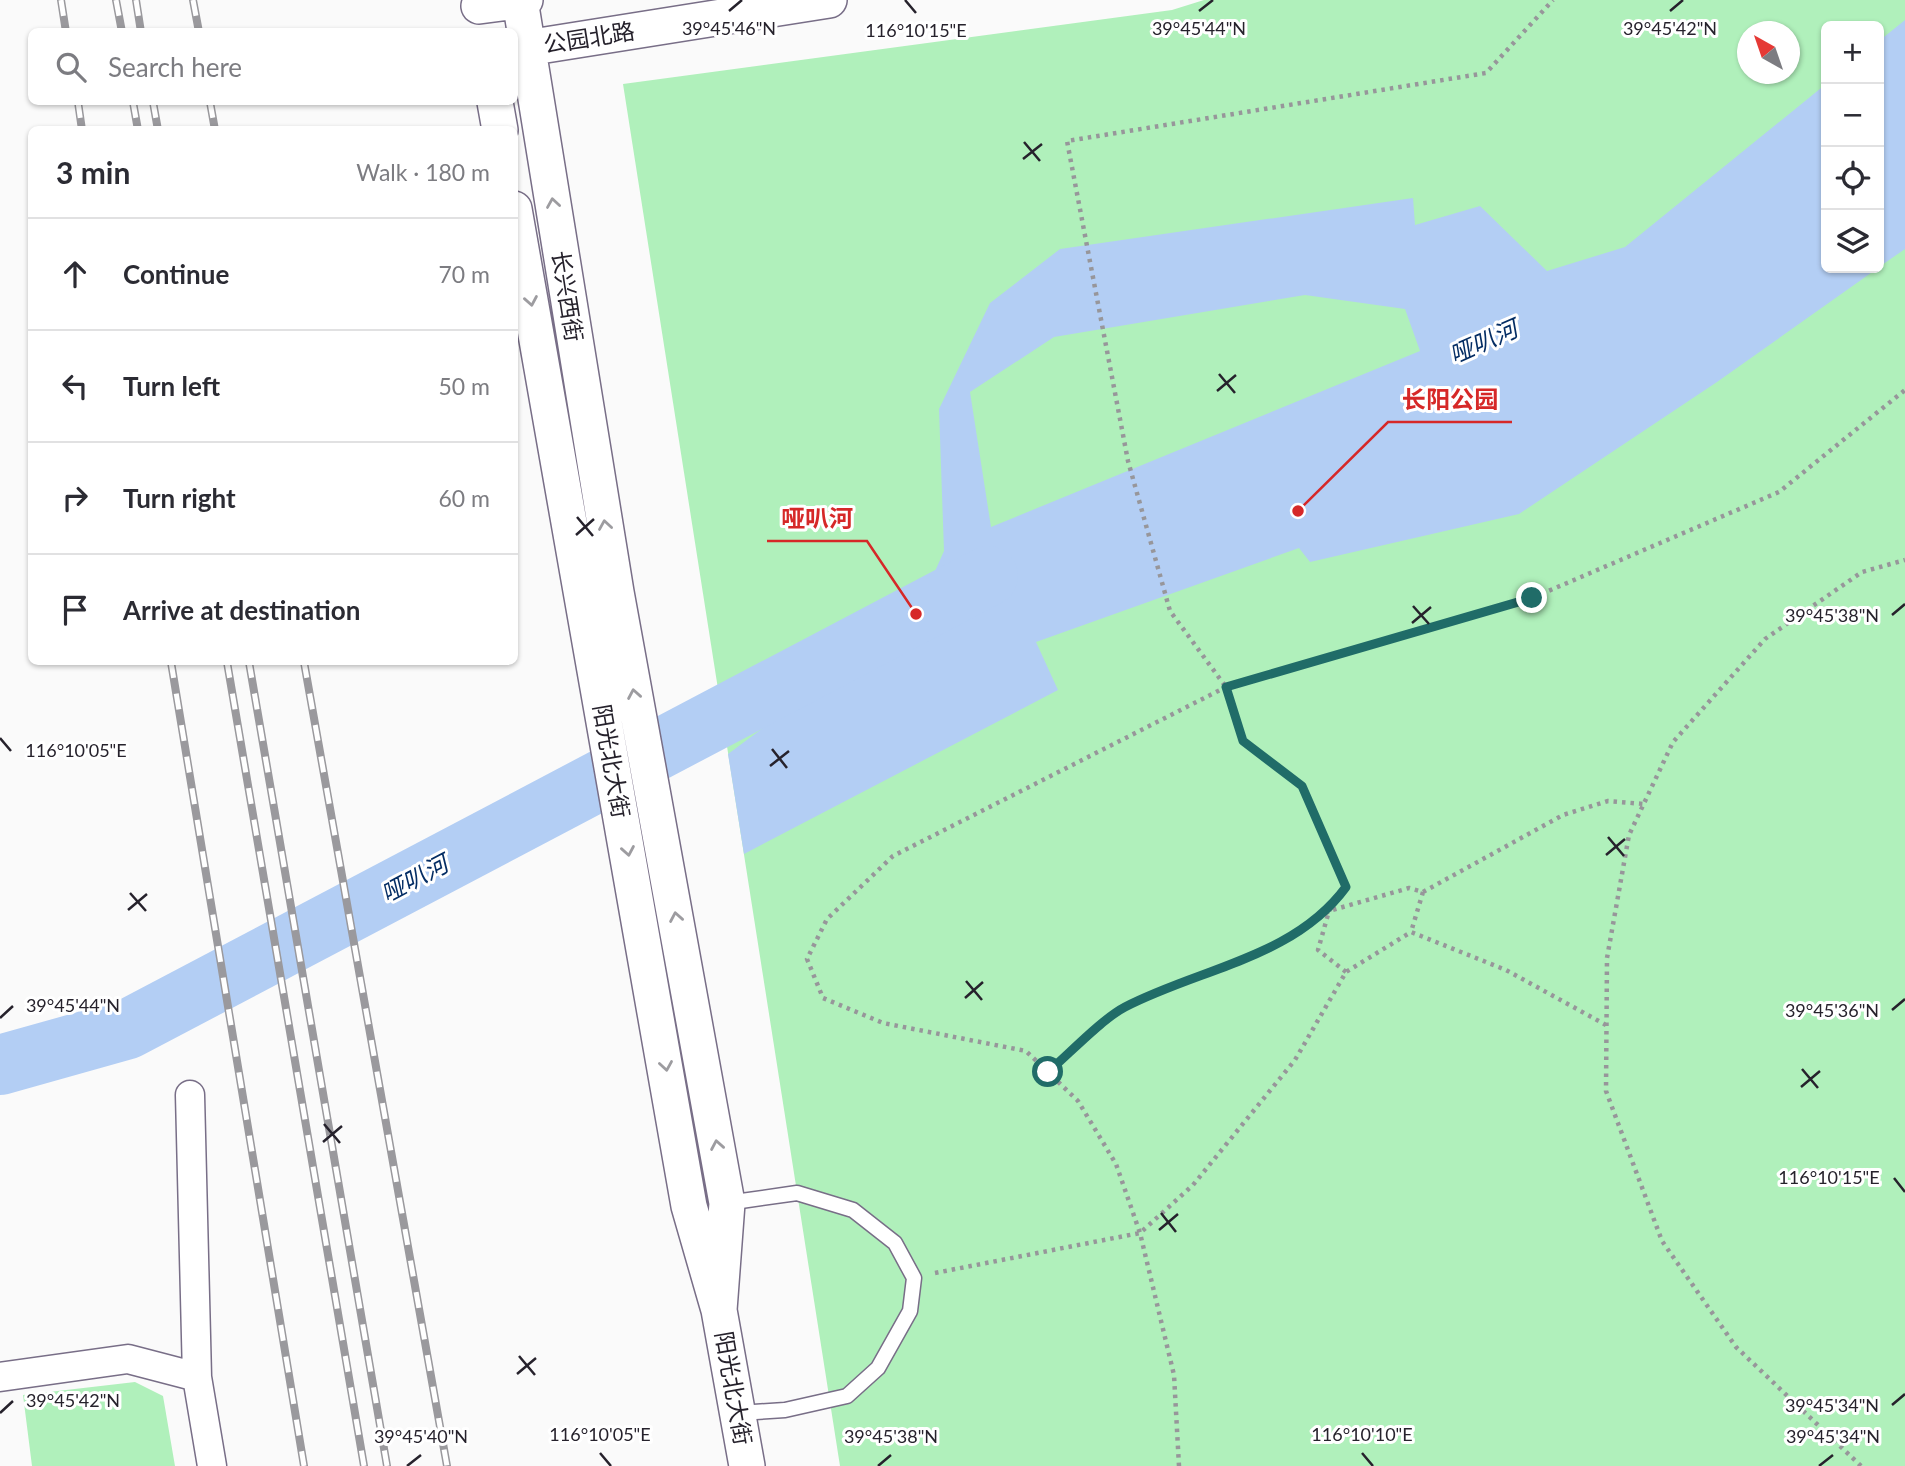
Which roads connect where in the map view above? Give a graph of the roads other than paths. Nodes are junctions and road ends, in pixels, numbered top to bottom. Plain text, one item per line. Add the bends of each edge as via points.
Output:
1 (520, 0) edge
2 (525, 0) edge
3 (829, 0) edge
4 (480, 12) edge
5 (521, 49) edge
6 (496, 105) edge
7 (499, 126) edge
8 (518, 232) edge
9 (616, 592) joint
10 (190, 1095) dead end
11 (727, 1203) junction
12 (719, 1310) junction
13 (0, 1377) edge
14 (197, 1377) junction
15 (739, 1413) junction
16 (212, 1466) edge
17 (747, 1466) edge

1 - 2 street
1 - 4 street
1 - 5 street, 长兴西街
3 - 5 street, 公园北路
9 -> 5 street, 长兴西街
6 - 7 street
8 -> 12 street, 阳光北大街 via 689,1206
11 -> 9 street, 阳光北大街
10 - 14 street
11 - 12 street, 阳光北大街
11 - 15 lane via 797,1193 853,1210 895,1243 914,1278 910,1311 878,1368 847,1396 785,1410
12 - 15 street, 阳光北大街
13 - 14 street via 128,1359
14 - 16 street
15 - 17 street, 阳光北大街

